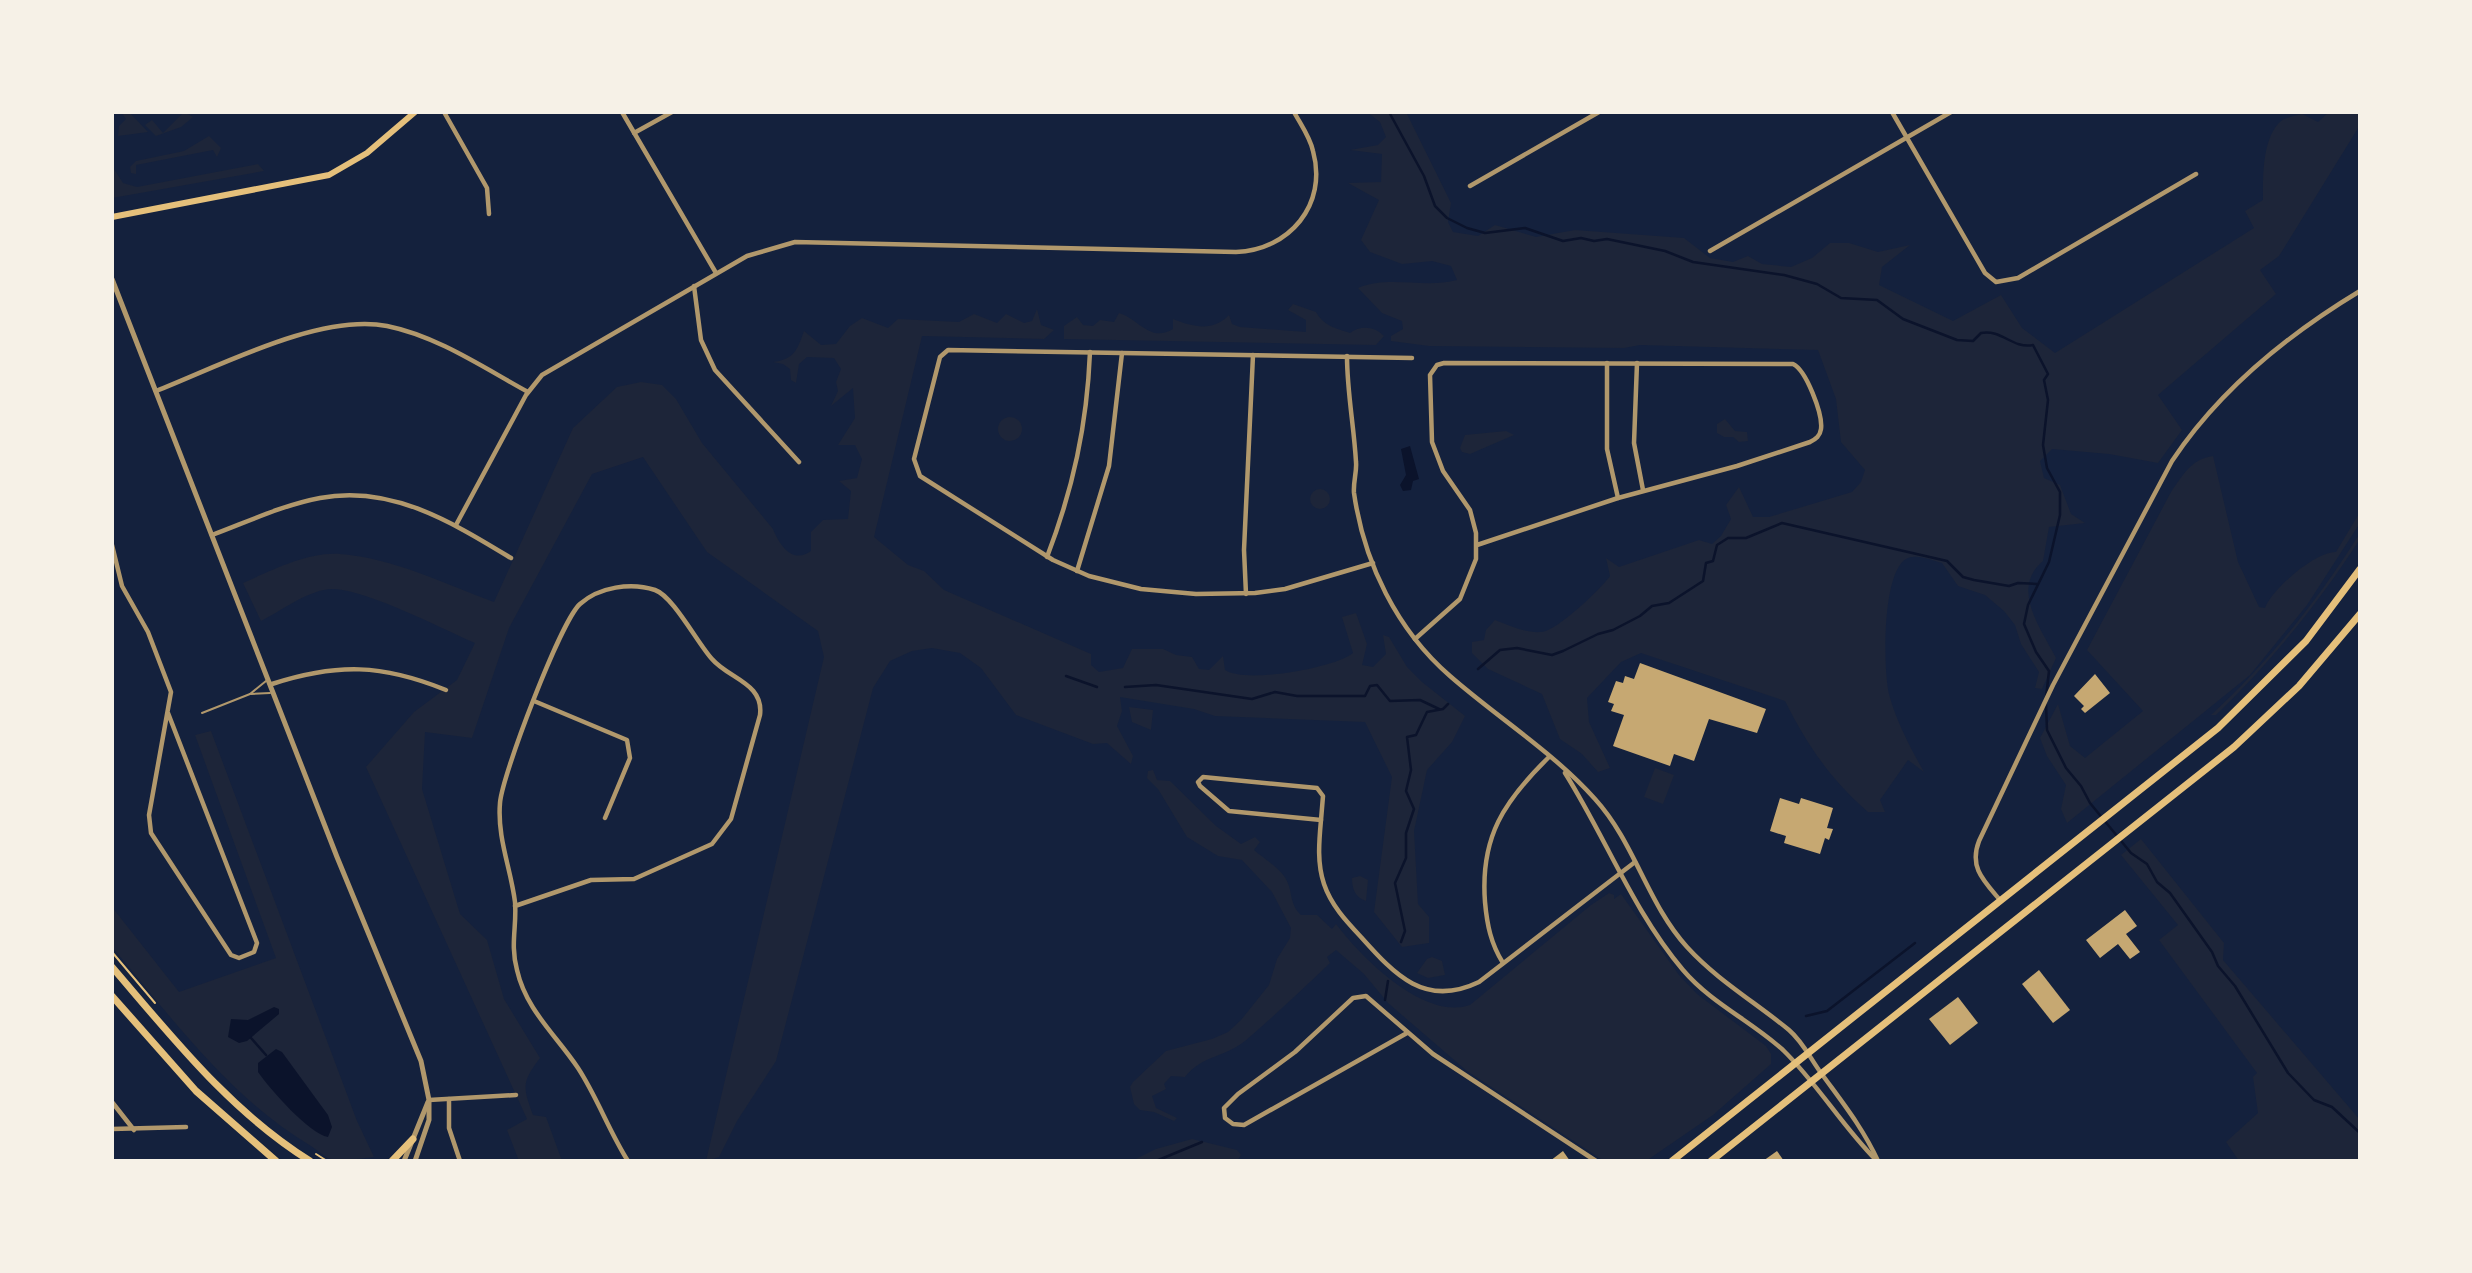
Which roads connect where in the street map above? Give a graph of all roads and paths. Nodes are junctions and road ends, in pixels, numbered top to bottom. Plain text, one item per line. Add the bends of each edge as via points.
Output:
1 (415, 112) edge
2 (444, 112) edge
3 (622, 112) edge
4 (672, 112) edge
5 (1294, 112) edge
6 (1599, 112) edge
7 (1892, 112) edge
8 (1951, 112) edge
9 (634, 133) junction
10 (1907, 138) junction
11 (2196, 174) dead end
12 (1470, 186) dead end
13 (489, 214) dead end
14 (112, 218) edge
15 (1710, 251) dead end
16 (716, 273) junction
17 (112, 279) edge
18 (694, 286) junction
19 (2360, 291) edge
20 (1090, 352) junction
21 (1122, 353) junction
22 (1253, 355) junction
23 (1347, 356) junction
24 (1412, 358) dead end
25 (1607, 363) junction
26 (1637, 363) junction
27 (156, 391) junction
28 (528, 392) junction
29 (799, 462) dead end
30 (1643, 490) junction
31 (1618, 498) junction
32 (456, 526) junction
33 (212, 535) junction
34 (112, 545) edge
35 (1477, 545) junction
36 (1047, 556) junction
37 (511, 558) dead end
38 (1373, 563) junction
39 (2360, 569) edge
40 (1077, 571) junction
41 (1247, 594) junction
42 (2360, 614) edge
43 (1415, 639) junction
44 (271, 682) junction
45 (446, 690) dead end
46 (275, 691) junction
47 (250, 694) junction
48 (534, 701) junction
49 (168, 713) junction
50 (202, 713) dead end
51 (1549, 757) junction
52 (1564, 771) junction
53 (605, 818) dead end
54 (1321, 820) junction
55 (1635, 862) junction
56 (1621, 872) junction
57 (2000, 900) junction
58 (515, 906) junction
59 (112, 952) edge
60 (1503, 963) junction
61 (112, 967) edge
62 (112, 996) edge
63 (155, 1003) dead end
64 (1407, 1033) junction
65 (1808, 1053) junction
66 (1794, 1063) junction
67 (1821, 1073) junction
68 (1809, 1082) junction
69 (516, 1095) dead end
70 (449, 1099) junction
71 (429, 1100) junction
72 (112, 1102) edge
73 (186, 1127) dead end
74 (112, 1129) edge
75 (134, 1130) junction
76 (413, 1139) junction
77 (308, 1149) dead end
78 (460, 1160) edge
79 (276, 1161) edge
80 (310, 1161) edge
81 (327, 1161) edge
82 (392, 1161) edge
83 (404, 1161) edge
84 (415, 1161) edge
85 (625, 1161) edge
86 (1596, 1161) edge
87 (1672, 1161) edge
88 (1711, 1161) edge
89 (1877, 1161) edge

1 - 14 main road via 367,153 329,175
2 - 13 street via 487,188
3 - 9 street
4 - 9 street
5 - 16 street via 1314,152 1315,192 1296,228 1264,248 1236,252 795,242 755,252
6 - 12 street
7 - 10 street
8 - 10 street
9 - 16 street
10 - 11 street via 1985,273 1996,282 2010,282
10 - 15 street
16 - 18 street
17 - 27 street
18 - 28 street via 549,370
18 - 29 street via 701,340 715,370
19 - 57 street via 2275,349 2240,380 2193,430 2172,461 2053,685 1975,850 1977,871
20 - 21 street
20 - 36 street via 1078,464
20 - 36 street via 943,352 914,459 920,476
21 - 22 street
21 - 40 street via 1109,466
22 - 23 street
22 - 41 street via 1244,550
23 - 24 street
23 - 38 street via 1347,395 1357,464 1354,492
25 - 26 street
25 - 31 street via 1607,449
25 - 35 street via 1444,363 1433,369 1432,442 1443,471 1470,510
26 - 30 street via 1634,443
26 - 30 street via 1793,363 1807,376 1821,426 1810,442
27 - 28 street via 312,330 359,324 410,332
27 - 33 street
28 - 32 street
30 - 31 street
31 - 35 street
32 - 33 street via 403,503 337,495 301,502
32 - 37 street
33 - 44 street
34 - 49 street via 122,586 148,632 171,692
35 - 43 street via 1473,573 1460,598
36 - 40 street
38 - 41 street via 1285,589
38 - 43 street via 1393,607
39 - 57 main road via 2274,675 2218,728
40 - 41 street via 1166,592
42 - 67 main road via 2305,679 2249,734
43 - 51 street via 1442,669
44 - 45 street via 360,667 404,675
44 - 46 street
44 - 47 lane
46 - 47 lane
46 - 71 street via 421,1061
47 - 50 lane
48 - 53 street via 627,740 630,758
48 - 58 street via 500,802 501,839
48 - 58 street via 576,608 603,590 634,587 662,594 712,660 756,693 760,710 731,818 712,844 634,879 591,880
49 - 49 street via 257,943 254,952 239,958 231,955 192,898 149,824
51 - 52 street
51 - 60 street via 1504,809 1486,854 1488,930
52 - 55 street via 1609,817
52 - 56 street
54 - 54 street via 1323,796 1317,788 1203,776 1198,782 1228,811
54 - 60 street via 1318,856 1331,901 1397,975 1420,988 1446,992 1479,982
55 - 56 street
55 - 65 street via 1687,947 1787,1029
56 - 60 street
56 - 66 street via 1648,923 1684,971
57 - 65 main road
58 - 85 street via 513,953 523,990 579,1069
59 - 63 path
61 - 80 main road via 223,1093
62 - 79 main road via 196,1091
64 - 64 street via 1244,1125 1225,1118 1226,1105 1359,995 1373,999
64 - 86 street
65 - 66 main road
65 - 67 street
66 - 68 street
66 - 87 main road
67 - 68 main road
67 - 89 street via 1863,1130
68 - 88 main road
68 - 89 street
69 - 70 street
70 - 71 street
70 - 78 street via 449,1128
71 - 76 street
71 - 84 street via 429,1120
72 - 75 street
73 - 75 street
74 - 75 street
76 - 82 main road
76 - 83 street
77 - 81 path

